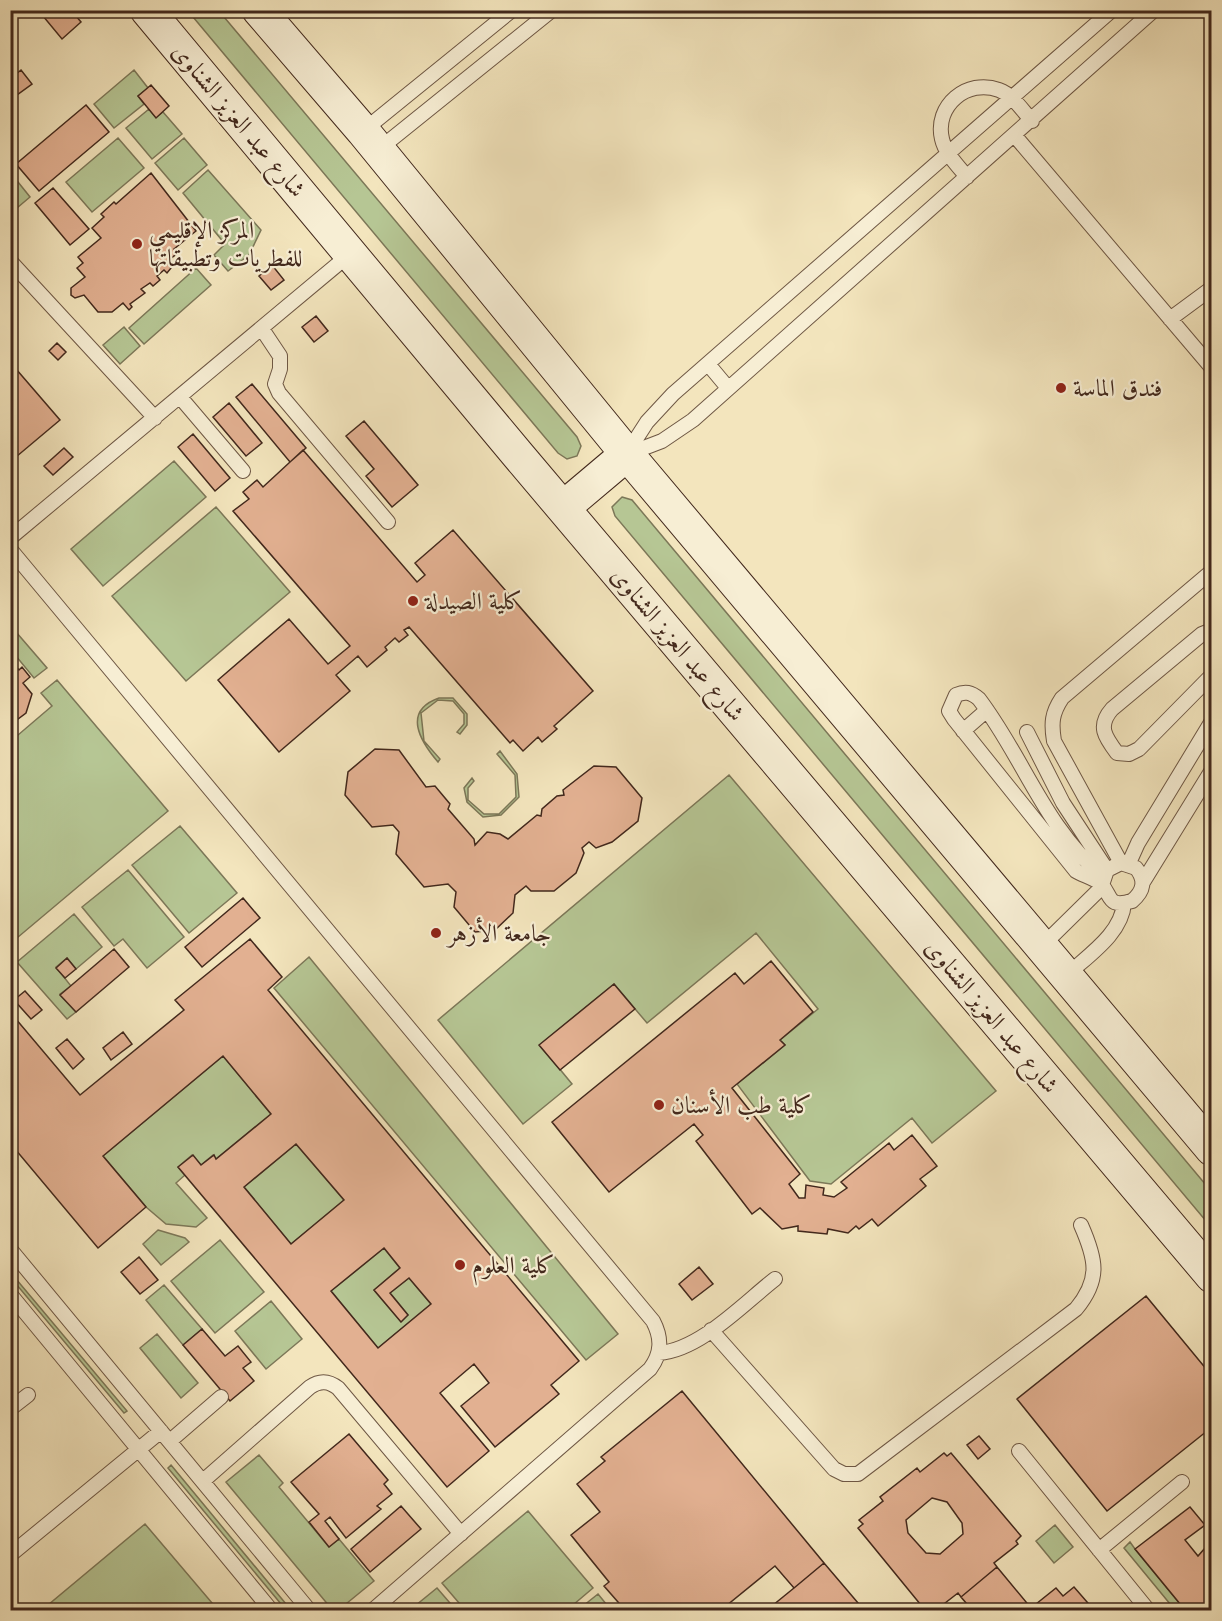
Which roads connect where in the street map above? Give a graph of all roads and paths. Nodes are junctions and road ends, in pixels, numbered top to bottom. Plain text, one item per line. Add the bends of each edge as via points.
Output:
1 (147, 10) edge
2 (259, 10) edge
3 (512, 10) edge
4 (552, 10) edge
5 (1112, 10) edge
6 (1154, 10) edge
7 (1013, 99) junction
8 (1032, 121) junction
9 (1015, 136) junction
10 (371, 140) junction
11 (949, 154) junction
12 (967, 177) junction
13 (350, 254) junction
14 (10, 261) edge
15 (1212, 288) edge
16 (1170, 319) junction
17 (262, 329) junction
18 (708, 364) junction
19 (1212, 368) edge
20 (728, 388) junction
21 (180, 397) junction
22 (155, 418) junction
23 (627, 454) junction
24 (243, 471) dead end
25 (563, 508) junction
26 (388, 522) dead end
27 (10, 538) edge
28 (10, 549) edge
29 (1212, 571) edge
30 (1212, 630) edge
31 (1212, 675) edge
32 (987, 710) junction
33 (1212, 721) edge
34 (963, 731) junction
35 (1026, 732) dead end
36 (1212, 770) edge
37 (1125, 863) junction
38 (1104, 879) junction
39 (1143, 882) junction
40 (1124, 903) junction
41 (1041, 947) junction
42 (1066, 976) junction
43 (1212, 1149) edge
44 (1081, 1225) dead end
45 (10, 1249) edge
46 (1212, 1276) edge
47 (775, 1279) dead end
48 (10, 1294) edge
49 (711, 1330) junction
50 (659, 1353) junction
51 (28, 1395) dead end
52 (221, 1397) dead end
53 (10, 1409) edge
54 (165, 1436) junction
55 (139, 1449) junction
56 (1019, 1450) dead end
57 (202, 1481) junction
58 (1182, 1482) dead end
59 (461, 1534) junction
60 (1099, 1550) junction
61 (10, 1555) edge
62 (271, 1611) edge
63 (309, 1611) edge
64 (373, 1611) edge
65 (1148, 1611) edge

1 - 13 street, شارع عبد العزيز الشناوى
2 - 10 street
3 - 10 lane
4 - 10 lane
5 - 7 lane
6 - 8 lane
7 - 8 lane
7 - 11 lane
7 - 11 lane via 1000,90 984,87 955,97 945,109 941,124 942,140
8 - 9 lane
9 - 12 lane
9 - 16 lane
10 - 23 street
11 - 12 lane
11 - 18 lane
12 - 20 lane
13 - 17 lane
13 - 25 street, شارع عبد العزيز الشناوى
14 - 22 lane
15 - 16 lane
16 - 19 lane
17 - 21 lane
17 - 26 lane via 280,356 275,384 279,393
18 - 20 lane
18 - 23 lane via 659,407
20 - 23 lane via 678,431
21 - 22 lane
21 - 24 lane
22 - 27 lane
23 - 25 street
23 - 41 street
25 - 46 street, شارع عبد العزيز الشناوى
28 - 50 lane via 653,1321 658,1330
29 - 37 lane via 1062,698 1053,711 1054,741
30 - 31 lane via 1202,634 1112,709 1102,726 1104,736 1117,753 1129,754 1139,749
32 - 34 lane
32 - 34 lane via 972,694 956,695 949,711
32 - 38 lane via 1052,822
33 - 37 lane
34 - 38 lane via 1068,863 1086,878
35 - 38 lane
36 - 39 lane
37 - 38 lane
37 - 39 lane via 1141,874
38 - 40 lane via 1109,898
38 - 41 lane
39 - 40 lane via 1138,896
40 - 42 lane via 1116,928
41 - 42 street
42 - 43 street
44 - 49 lane via 1092,1249 1094,1265 1093,1281 1076,1309 858,1474 834,1469
45 - 54 lane
47 - 49 lane
48 - 55 lane
49 - 50 lane via 684,1347
50 - 59 lane via 650,1370
51 - 53 lane
52 - 54 lane
54 - 55 lane
54 - 57 lane
55 - 61 lane
55 - 62 lane
56 - 60 lane
57 - 59 lane via 310,1388 328,1383 338,1388
57 - 63 lane
58 - 60 lane
59 - 64 lane
60 - 65 lane

